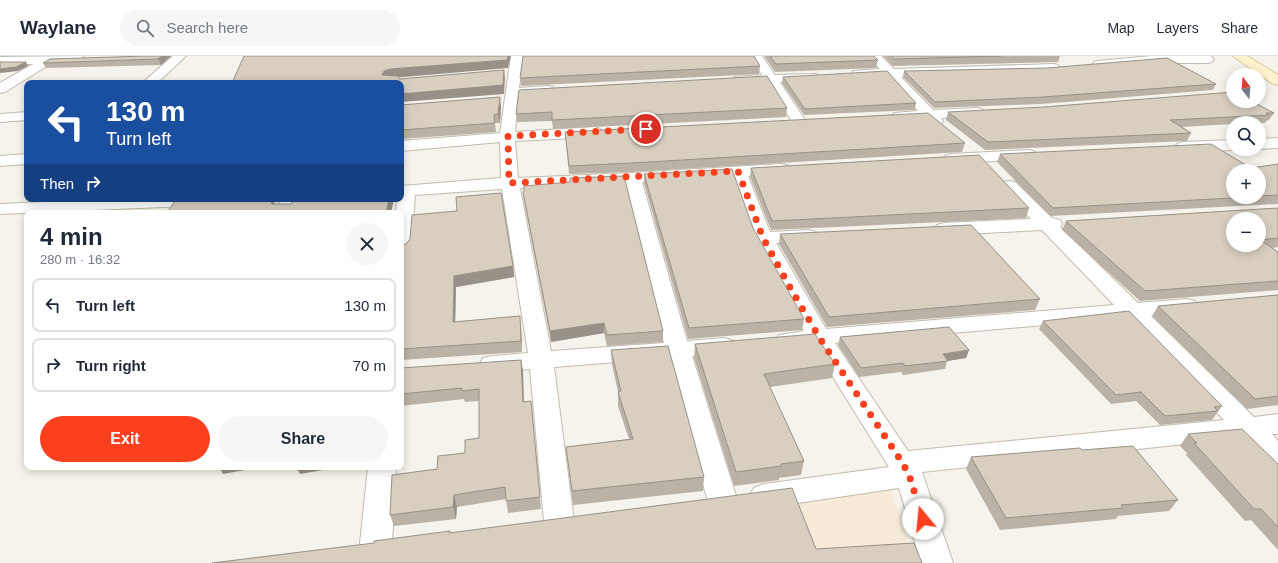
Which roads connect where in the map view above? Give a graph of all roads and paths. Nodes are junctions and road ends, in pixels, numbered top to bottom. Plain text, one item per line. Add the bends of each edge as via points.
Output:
1 (180, 56) edge
2 (517, 56) edge
3 (756, 56) edge
4 (874, 56) edge
5 (1239, 56) edge
6 (51, 58) edge
7 (94, 58) edge
8 (1208, 59) dead end
9 (0, 61) edge
10 (1087, 66) edge
11 (1067, 67) edge
12 (514, 72) junction
13 (890, 72) junction
14 (499, 73) edge
15 (845, 75) edge
16 (823, 76) edge
17 (770, 79) junction
18 (152, 80) edge
19 (1278, 80) edge
20 (723, 81) edge
21 (0, 89) edge
22 (559, 89) edge
23 (511, 95) junction
24 (495, 100) edge
25 (988, 111) edge
26 (929, 115) junction
27 (24, 116) edge
28 (883, 117) edge
29 (0, 118) edge
30 (798, 120) junction
31 (814, 120) edge
32 (783, 121) edge
33 (610, 131) edge
34 (508, 136) junction
35 (1278, 143) edge
36 (1266, 144) edge
37 (1226, 145) edge
38 (404, 146) edge
39 (1170, 148) edge
40 (1044, 154) edge
41 (981, 157) junction
42 (24, 159) edge
43 (934, 160) edge
44 (0, 161) edge
45 (793, 168) edge
46 (738, 171) junction
47 (632, 178) junction
48 (509, 183) junction
49 (404, 190) edge
50 (162, 202) edge
51 (0, 209) edge
52 (1068, 223) edge
53 (1044, 224) junction
54 (927, 230) edge
55 (825, 235) edge
56 (763, 238) junction
57 (1208, 304) edge
58 (1131, 311) junction
59 (819, 337) junction
60 (678, 350) junction
61 (541, 361) junction
62 (471, 365) edge
63 (1278, 424) edge
64 (1247, 428) junction
65 (1278, 458) edge
66 (906, 469) junction
67 (382, 470) edge
68 (559, 521) edge
69 (346, 548) edge
70 (937, 563) edge

1 - 18 street
2 - 12 street
3 - 17 street
4 - 13 street
5 - 19 street
6 - 7 street
6 - 9 street
6 - 21 street
8 - 10 street via 1159,59
11 - 13 street
12 - 14 street
12 - 23 street
13 - 15 street
13 - 26 street
16 - 17 street
17 - 20 street
17 - 30 street
22 - 23 street
23 - 24 street
23 - 34 street
25 - 26 street
26 - 28 street
26 - 41 street
27 - 29 street
30 - 31 street
30 - 32 street
33 - 34 street
34 - 38 street
34 - 48 street
35 - 36 street
37 - 39 street
40 - 41 street
41 - 43 street
41 - 53 street
42 - 44 street
45 - 46 street
46 - 47 street
46 - 56 street
47 - 48 street
47 - 60 street
48 - 49 street
48 - 61 street
50 - 51 street
52 - 53 street
53 - 54 street
53 - 58 street
55 - 56 street
56 - 59 street
57 - 58 street
58 - 59 street
58 - 64 street
59 - 60 street
59 - 66 street
60 - 61 street
60 - 66 street via 711,503
61 - 62 street
61 - 68 street
63 - 64 street
64 - 65 street
64 - 66 street
66 - 70 street
67 - 69 street via 388,542

